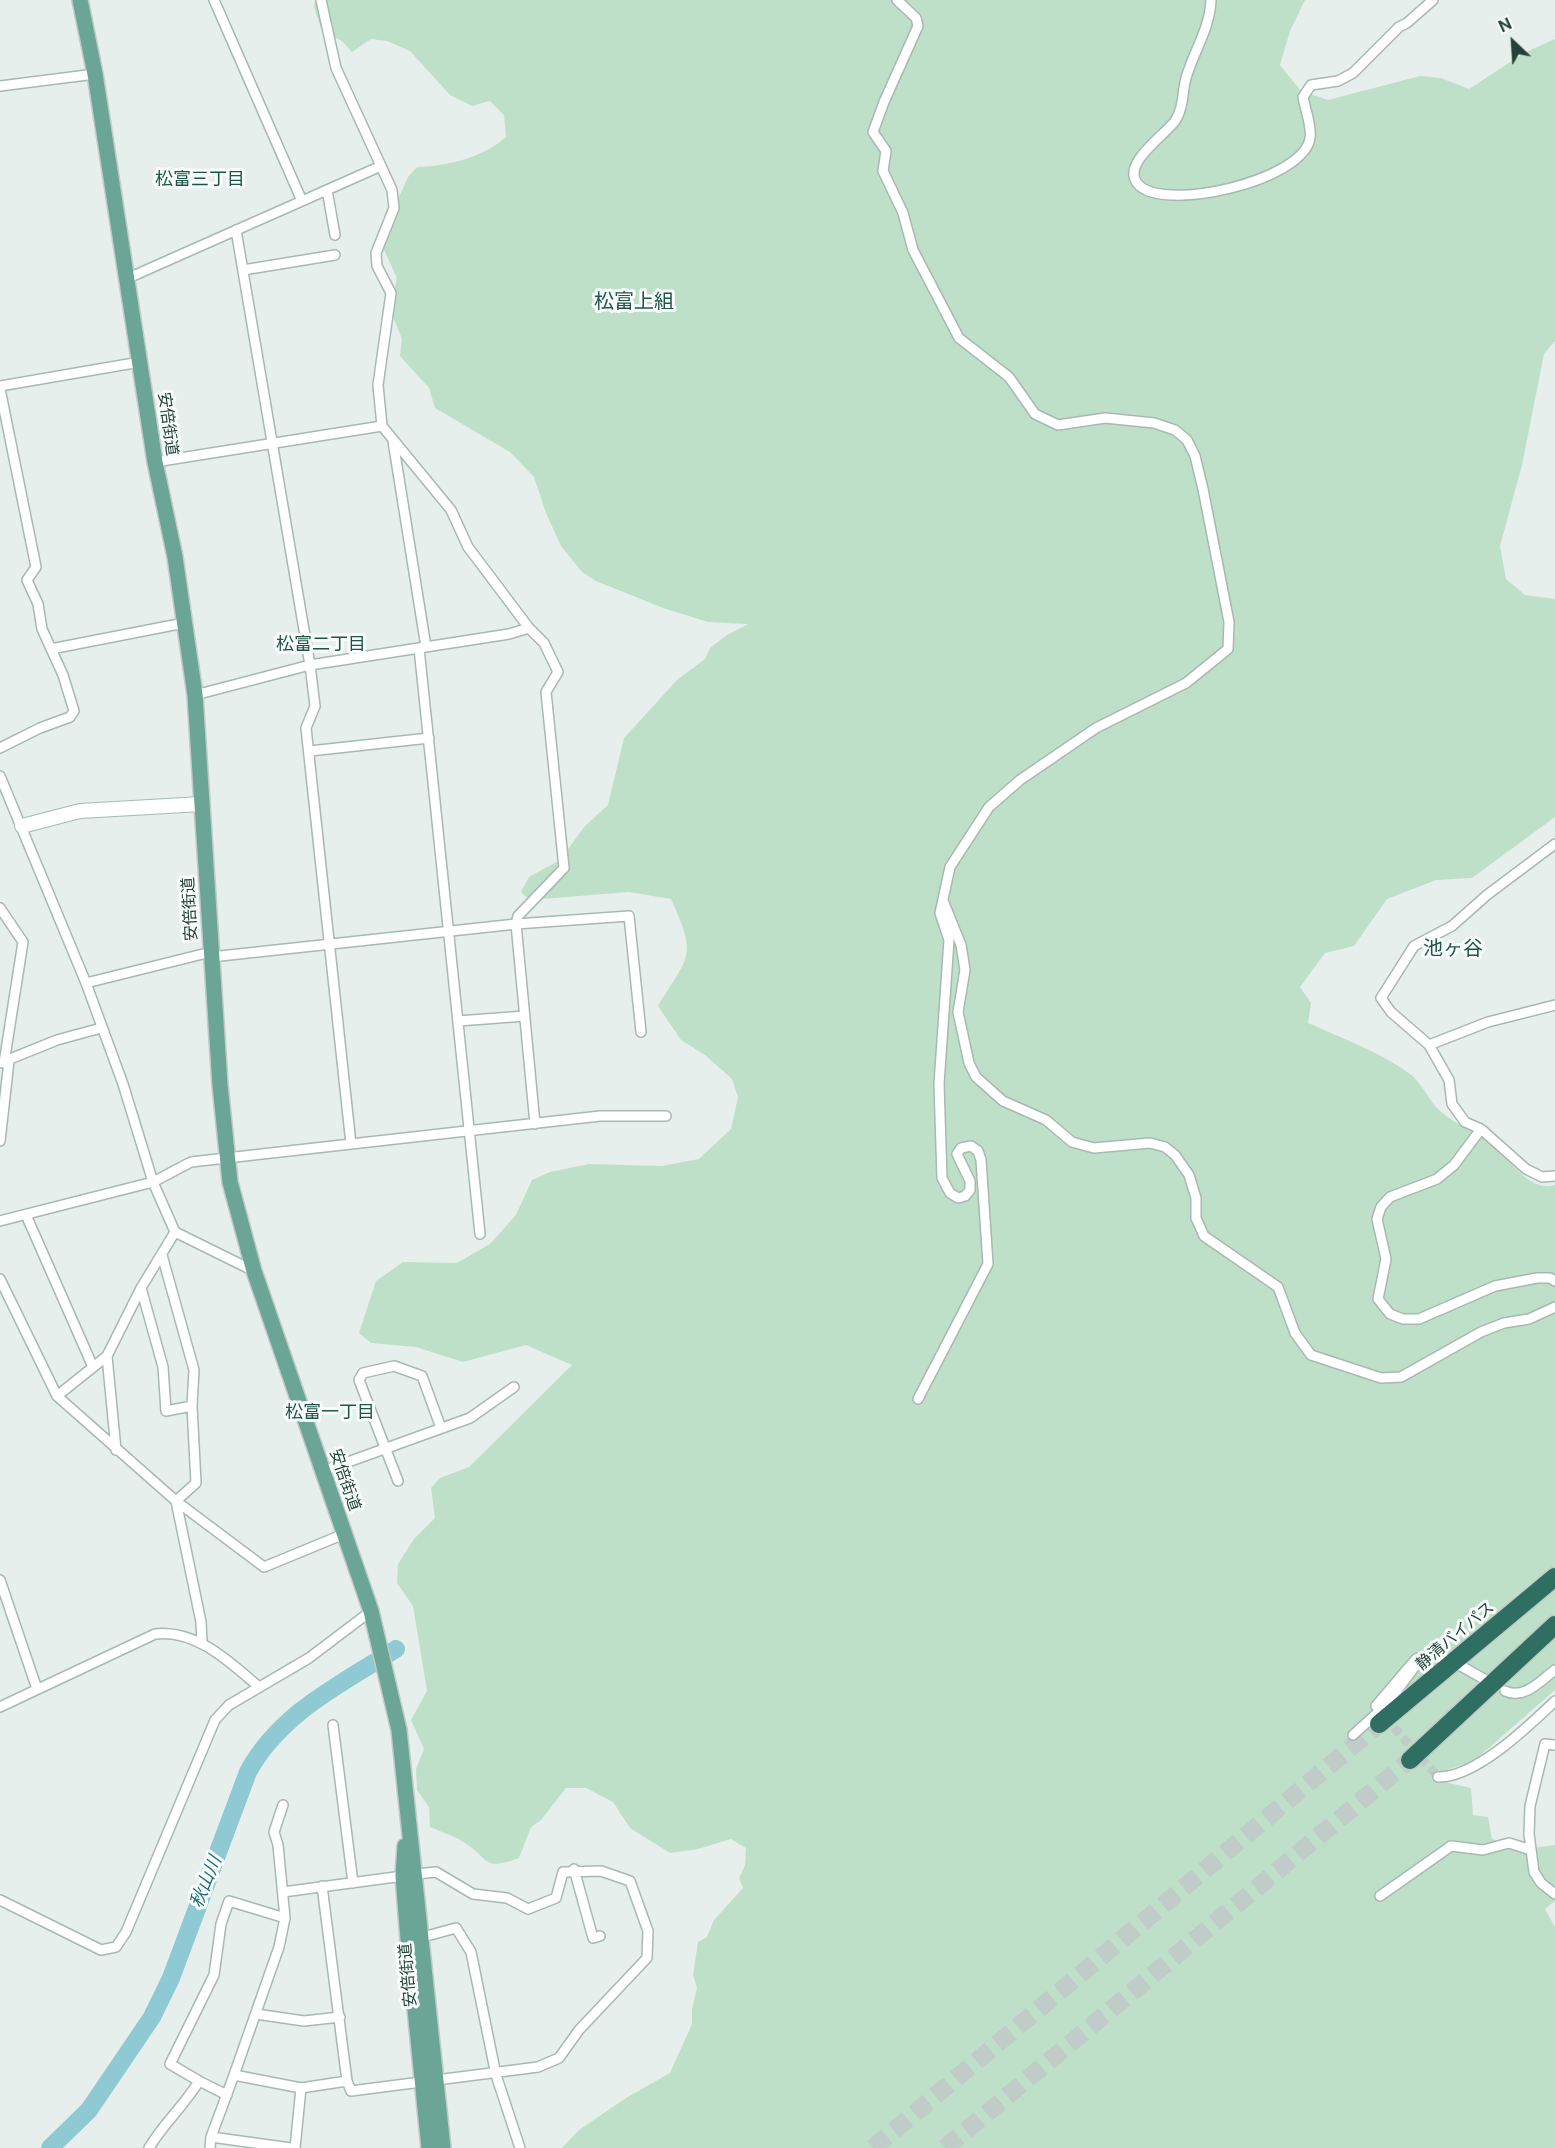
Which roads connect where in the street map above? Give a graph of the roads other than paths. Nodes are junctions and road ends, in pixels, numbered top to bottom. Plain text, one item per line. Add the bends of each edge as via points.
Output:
1 (80, 0) edge
2 (214, 0) edge
3 (321, 0) edge
4 (897, 0) edge
5 (1211, 0) edge
6 (1432, 0) edge
7 (95, 74) junction
8 (0, 86) edge
9 (381, 166) junction
10 (327, 190) junction
11 (302, 201) junction
12 (236, 231) junction
13 (335, 235) dead end
14 (335, 255) dead end
15 (243, 270) junction
16 (126, 279) junction
17 (140, 362) junction
18 (0, 387) edge
19 (382, 426) junction
20 (393, 439) junction
21 (272, 444) junction
22 (155, 462) junction
23 (184, 623) junction
24 (529, 628) junction
25 (423, 647) junction
26 (51, 649) junction
27 (310, 665) junction
28 (195, 695) junction
29 (429, 738) junction
30 (0, 748) edge
31 (310, 751) junction
32 (0, 776) edge
33 (202, 804) junction
34 (22, 826) junction
35 (1555, 844) edge
36 (944, 903) junction
37 (0, 908) edge
38 (516, 924) junction
39 (449, 931) junction
40 (330, 944) junction
41 (211, 954) junction
42 (86, 983) junction
43 (1555, 1005) edge
44 (525, 1016) junction
45 (458, 1021) junction
46 (101, 1028) junction
47 (641, 1032) dead end
48 (1429, 1045) junction
49 (4, 1062) edge
50 (666, 1116) dead end
51 (535, 1124) junction
52 (1481, 1129) junction
53 (469, 1131) junction
54 (0, 1141) edge
55 (351, 1144) junction
56 (226, 1158) junction
57 (1555, 1176) edge
58 (153, 1182) junction
59 (26, 1215) junction
60 (0, 1221) edge
61 (175, 1232) junction
62 (480, 1234) dead end
63 (162, 1255) junction
64 (254, 1271) junction
65 (0, 1279) edge
66 (1555, 1281) edge
67 (141, 1288) junction
68 (1555, 1307) edge
69 (107, 1356) junction
70 (93, 1367) junction
71 (514, 1387) dead end
72 (57, 1396) junction
73 (918, 1399) dead end
74 (192, 1406) junction
75 (441, 1428) junction
76 (385, 1448) junction
77 (116, 1450) junction
78 (323, 1471) junction
79 (398, 1481) dead end
80 (176, 1501) junction
81 (344, 1534) junction
82 (1555, 1577) edge
83 (0, 1580) edge
84 (371, 1611) junction
85 (1555, 1625) edge
86 (202, 1643) junction
87 (1423, 1656) junction
88 (1444, 1658) dead end
89 (1461, 1666) dead end
90 (1555, 1670) edge
91 (1484, 1679) dead end
92 (259, 1687) junction
93 (37, 1689) junction
94 (1505, 1691) dead end
95 (1555, 1701) edge
96 (0, 1707) edge
97 (1378, 1715) joint
98 (333, 1725) dead end
99 (1353, 1736) dead end
100 (1555, 1745) edge
101 (1410, 1760) tunnel mouth
102 (1438, 1777) dead end
103 (283, 1805) dead end
104 (1531, 1850) junction
105 (574, 1869) junction
106 (409, 1875) junction
107 (353, 1883) junction
108 (322, 1886) junction
109 (283, 1892) junction
110 (1555, 1894) edge
111 (1380, 1896) dead end
112 (0, 1900) edge
113 (285, 1918) junction
114 (600, 1936) dead end
115 (423, 1937) junction
116 (256, 2014) junction
117 (340, 2017) junction
118 (234, 2075) junction
119 (496, 2075) junction
120 (199, 2081) junction
121 (347, 2081) junction
122 (429, 2082) junction
123 (301, 2088) junction
124 (227, 2095) junction
125 (211, 2137) junction
126 (149, 2148) edge
127 (210, 2148) edge
128 (293, 2148) edge
129 (429, 2148) edge
130 (443, 2148) edge
131 (520, 2148) edge

1 - 7 main road, 安倍街道
2 - 11 street
3 - 9 street via 336,68
4 - 36 street via 916,18 918,26 873,132 886,152 883,171 903,213 913,250 959,338 1009,377 1035,414 1058,425 1105,418 1154,423 1187,440 1195,456 1229,622 1228,649 1186,683 1096,728 1020,780 989,807 950,867
5 - 6 street via 1211,16 1185,79 1175,121 1144,152 1134,170 1137,183 1147,192 1161,196 1234,188 1293,164 1311,137 1303,97 1311,85 1338,81 1353,73
7 - 8 street
7 - 16 main road, 安倍街道
9 - 10 street
9 - 19 street via 392,190 394,208 376,253 377,266 391,293 378,385
10 - 11 street
10 - 13 street
11 - 12 street
12 - 15 street
12 - 16 street
14 - 15 street
15 - 21 street
16 - 17 main road, 安倍街道
17 - 18 street
17 - 22 main road, 安倍街道
18 - 26 street via 36,567 27,580
19 - 20 street
19 - 21 street
20 - 24 street via 451,510 468,547
20 - 25 street
21 - 22 street
21 - 27 street
22 - 23 main road, 安倍街道
23 - 26 street
23 - 28 main road, 安倍街道
24 - 25 street
24 - 38 street via 544,643 558,672 546,692 564,868 518,916
25 - 27 street
25 - 29 street
26 - 30 street via 74,711 70,717
27 - 28 street
27 - 31 street via 315,706 306,728
28 - 33 main road, 安倍街道
29 - 31 street
29 - 39 street
31 - 40 street
32 - 34 street
33 - 34 street via 80,811
33 - 41 main road, 安倍街道
34 - 42 street
35 - 48 street via 1452,926 1414,946 1387,985 1381,998 1391,1012
36 - 68 street via 961,945 964,970 958,1012 976,1077 987,1091 1046,1120 1071,1142 1094,1148 1150,1143 1175,1155 1189,1175 1196,1198 1196,1218 1204,1236 1278,1287 1295,1334 1311,1355 1381,1378 1401,1377 1481,1332 1504,1323 1529,1320
36 - 73 street via 940,913 949,940 939,1084 942,1178 950,1193 958,1198 965,1196 970,1191 970,1181 957,1154 961,1148 970,1146 978,1151 988,1264
37 - 49 street via 23,942
38 - 39 street
38 - 44 street
38 - 47 street via 628,916
39 - 40 street
39 - 45 street
40 - 41 street
40 - 55 street
41 - 42 street
41 - 56 main road, 安倍街道
42 - 46 street
43 - 48 street via 1488,1022
44 - 45 street
44 - 51 street
45 - 53 street
46 - 49 street via 57,1040
46 - 58 street
48 - 52 street via 1449,1080 1452,1104 1466,1122
49 - 54 street
50 - 51 street via 600,1116
51 - 53 street
52 - 57 street via 1526,1169 1542,1177
52 - 66 street via 1454,1166 1437,1179 1390,1197 1381,1207 1377,1219 1386,1259 1378,1299 1390,1314 1419,1319 1495,1286 1537,1278
53 - 55 street
53 - 62 street
55 - 56 street
56 - 58 street via 191,1162
56 - 64 main road, 安倍街道
58 - 59 street
58 - 61 street
59 - 60 street
59 - 70 street
61 - 63 street
61 - 64 street
63 - 67 street
63 - 74 street via 194,1370
64 - 78 main road, 安倍街道
65 - 72 street
67 - 69 street
67 - 74 street via 164,1367 166,1411
69 - 70 street
69 - 77 street
70 - 72 street
71 - 75 street via 470,1418
72 - 77 street
74 - 80 street via 196,1483
75 - 76 street
75 - 76 street via 422,1376 394,1366 363,1374 359,1380
76 - 78 street
76 - 79 street
77 - 80 street
78 - 81 main road, 安倍街道
80 - 81 street via 264,1567
80 - 86 street
81 - 84 main road, 安倍街道
82 - 97 highway, 静清バイパス
83 - 93 street
84 - 92 street via 309,1658
84 - 106 main road, 安倍街道 via 399,1730 408,1798
85 - 101 highway
86 - 92 street
86 - 93 street via 182,1634 155,1634
87 - 88 street
87 - 97 street via 1416,1659
87 - 99 street via 1384,1706
89 - 91 street
90 - 94 street via 1525,1692 1516,1695
92 - 112 street via 229,1705 215,1720 126,1932 116,1947 101,1950
93 - 96 street
95 - 102 street via 1530,1725 1474,1766
98 - 107 street
100 - 104 street via 1545,1744 1530,1806
103 - 109 street via 273,1832
104 - 110 street via 1534,1872
104 - 111 street via 1509,1843 1484,1850 1451,1846
105 - 106 street via 562,1872 556,1898 528,1909 507,1898 473,1894 436,1872
105 - 114 street via 593,1938
105 - 119 street via 601,1871 630,1881 648,1931 647,1958 579,2030 559,2058 538,2067
106 - 107 street
106 - 115 main road, 安倍街道
106 - 122 main road, 安倍街道
107 - 108 street
108 - 109 street
108 - 117 street
109 - 113 street
113 - 116 street
113 - 120 street via 229,1901 221,1924 214,1975 170,2064
115 - 119 street via 456,1928 471,1952
115 - 122 main road, 安倍街道
116 - 117 street via 304,2021
116 - 118 street
117 - 121 street
118 - 123 street
118 - 124 street
119 - 122 street
119 - 131 street
120 - 124 street
120 - 126 street
121 - 122 street via 351,2091
121 - 123 street
122 - 129 main road, 安倍街道
122 - 130 main road, 安倍街道
123 - 128 street
124 - 125 street
125 - 127 street
125 - 128 street

